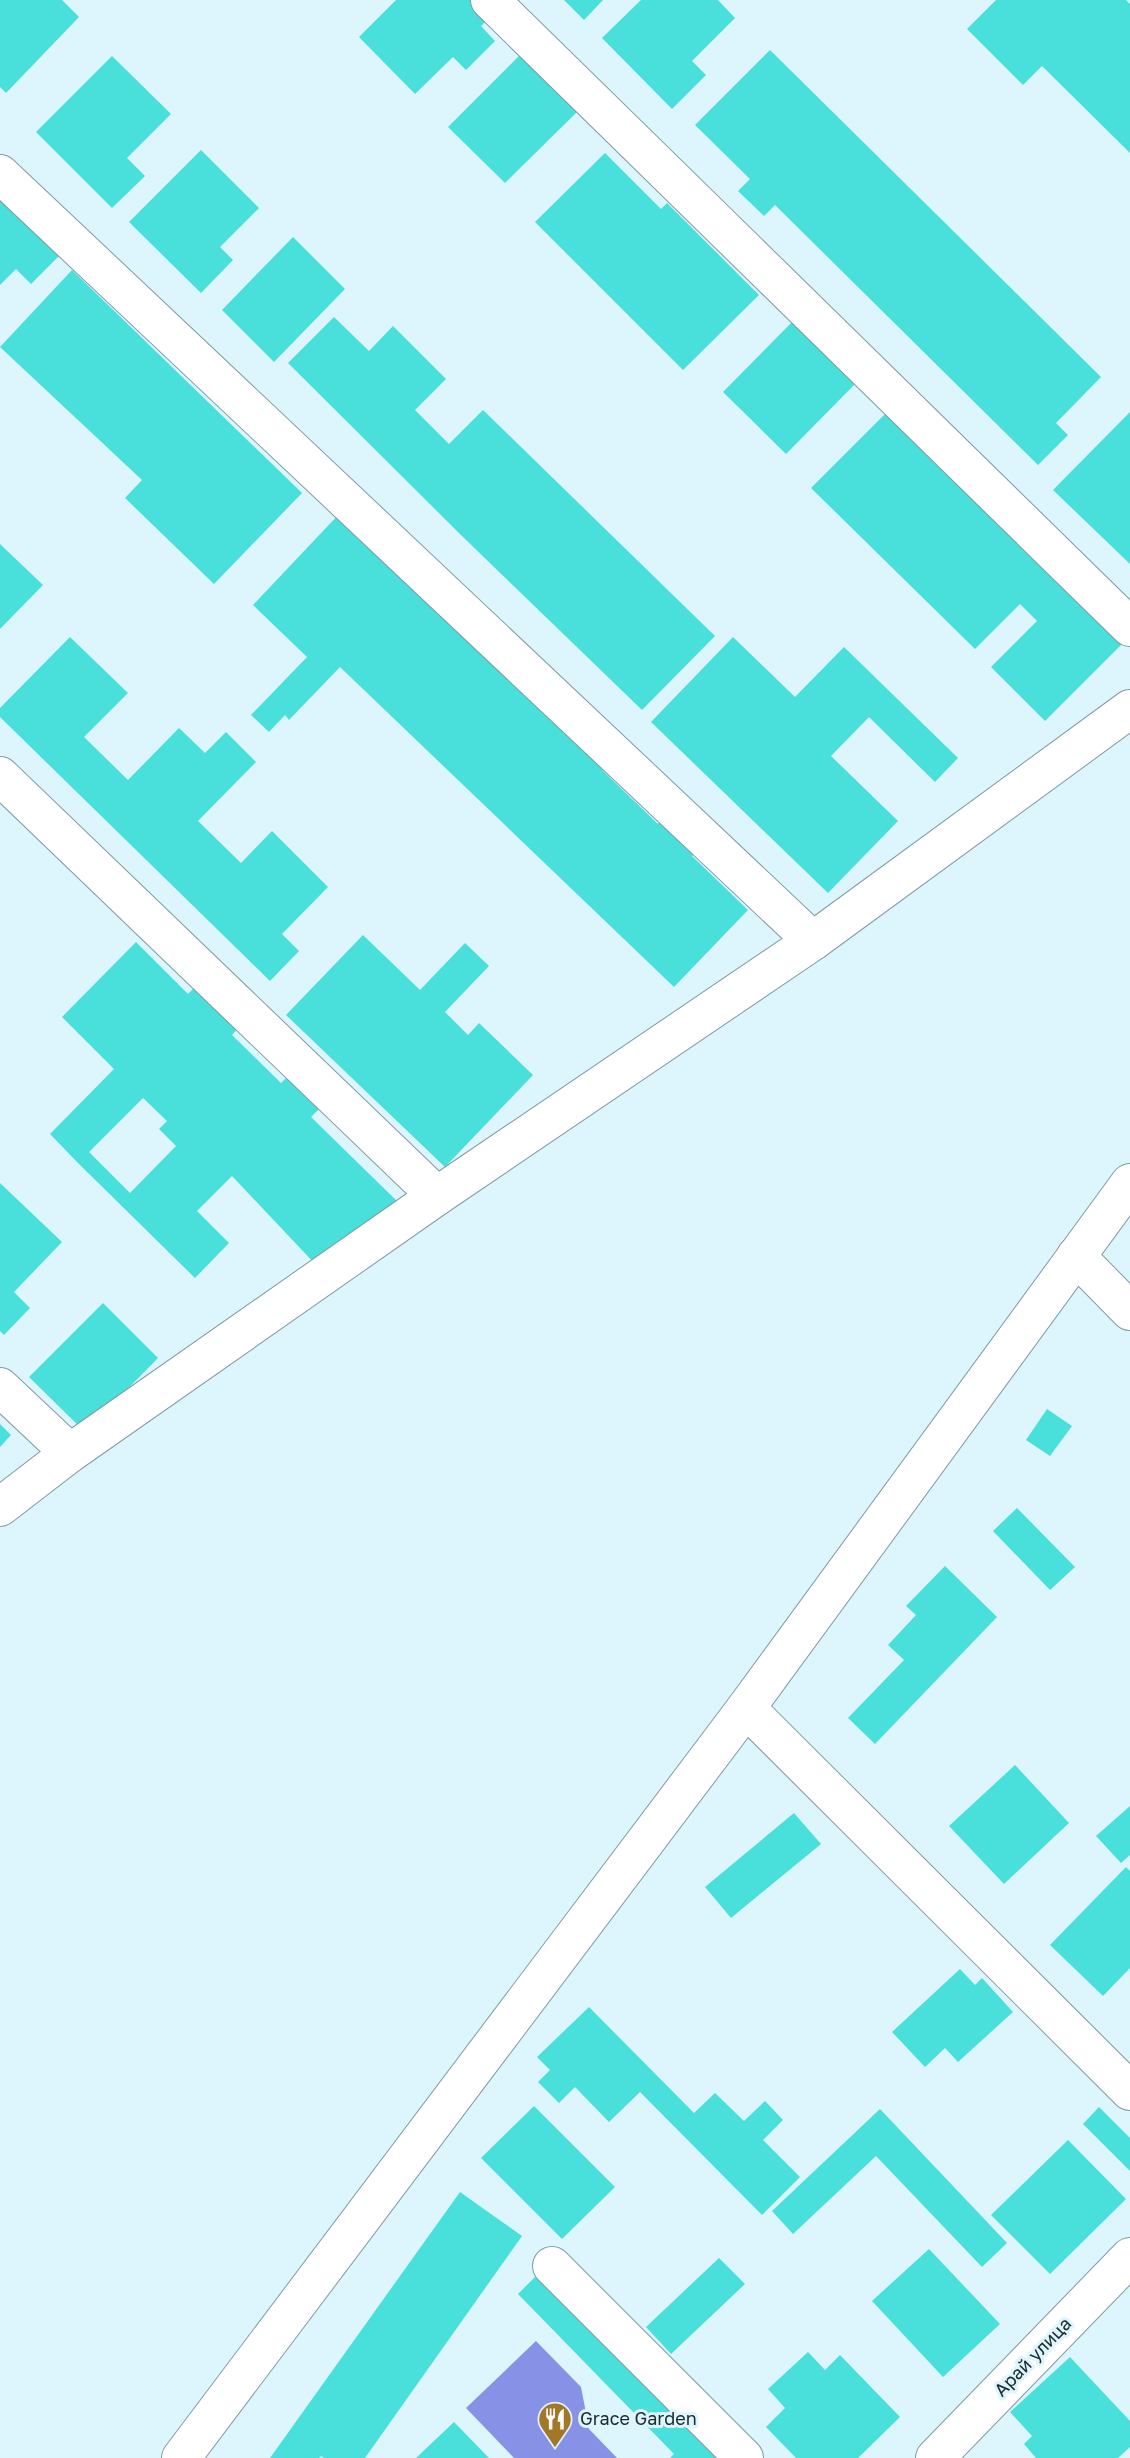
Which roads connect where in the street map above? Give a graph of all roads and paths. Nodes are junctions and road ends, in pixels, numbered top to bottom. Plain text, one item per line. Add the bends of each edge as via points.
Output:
1 (490, 0) edge
2 (0, 174) edge
3 (1130, 627) edge
4 (1130, 709) edge
5 (0, 776) edge
6 (813, 941) junction
7 (1130, 1183) edge
8 (437, 1196) junction
9 (1076, 1256) junction
10 (1130, 1311) edge
11 (0, 1388) edge
12 (70, 1453) junction
13 (0, 1507) edge
14 (746, 1708) junction
15 (1130, 2091) edge
16 (1130, 2257) edge
17 (552, 2266) dead end
18 (181, 2458) edge
19 (744, 2458) edge
20 (935, 2458) edge

1 - 3 street
2 - 6 street
4 - 6 street
5 - 8 street
6 - 8 street
7 - 9 street
8 - 12 street
9 - 10 street
9 - 14 street
11 - 12 street
12 - 13 street
14 - 15 street
14 - 18 street
16 - 20 street, Арай улица
17 - 19 street

